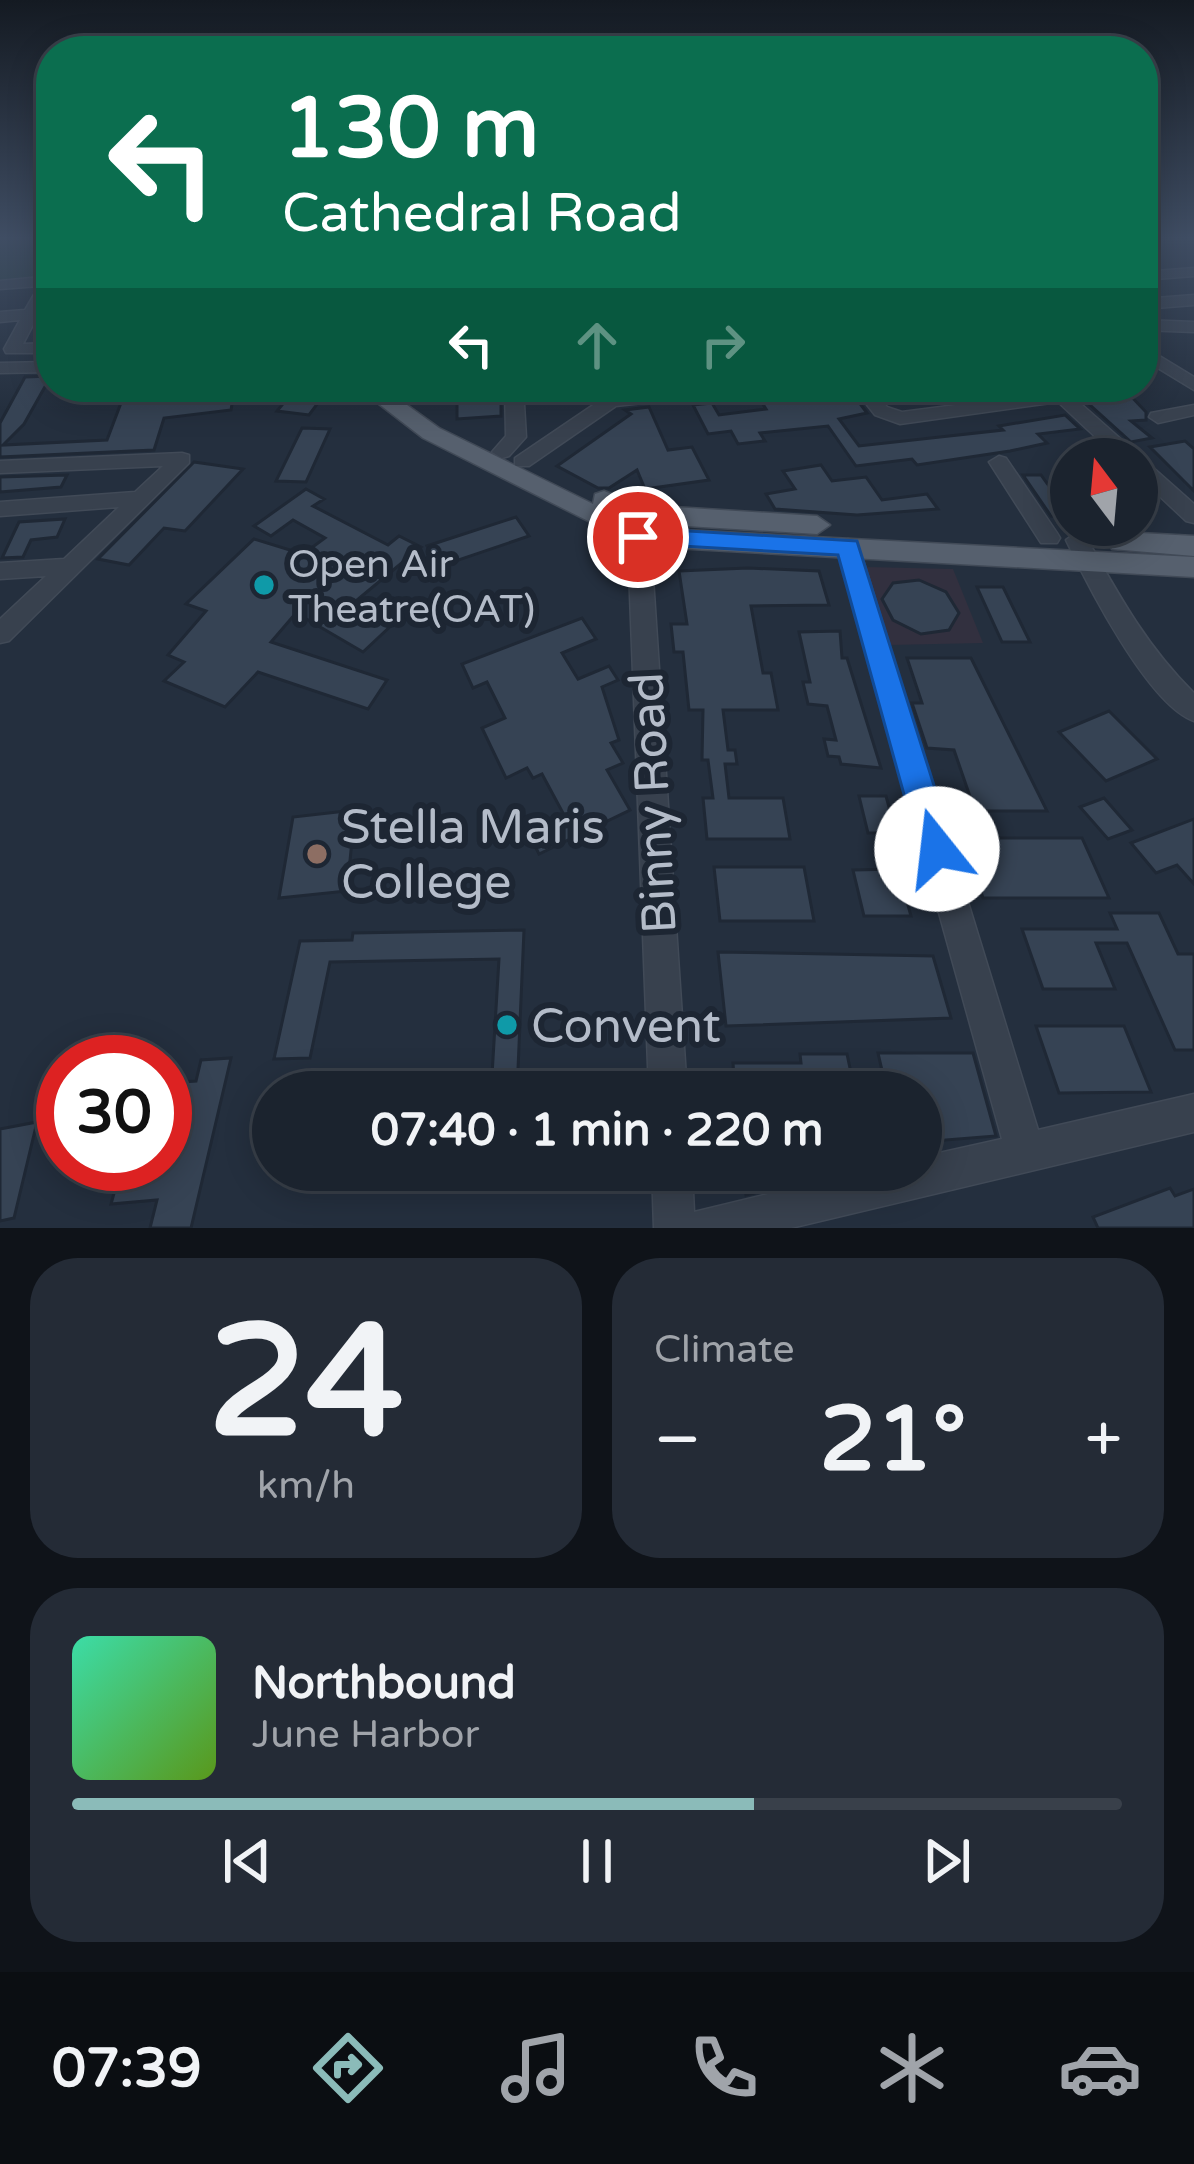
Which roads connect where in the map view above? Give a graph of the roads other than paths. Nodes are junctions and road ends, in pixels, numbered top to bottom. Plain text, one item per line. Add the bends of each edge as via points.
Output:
1 (1194, 300) edge
2 (1158, 303) edge
3 (36, 305) edge
4 (31, 314) junction
5 (0, 317) edge
6 (1158, 326) edge
7 (1194, 327) edge
8 (36, 355) edge
9 (1158, 361) edge
10 (36, 362) edge
11 (6, 369) edge
12 (1194, 385) edge
13 (0, 392) edge
14 (388, 402) edge
15 (430, 402) edge
16 (515, 402) edge
17 (601, 402) edge
18 (876, 402) edge
19 (987, 402) edge
20 (1068, 402) edge
21 (1194, 410) edge
22 (1158, 417) dead end
23 (1108, 438) edge
24 (512, 457) junction
25 (999, 462) dead end
26 (0, 467) edge
27 (1158, 484) edge
28 (136, 499) junction
29 (0, 509) edge
30 (1194, 516) edge
31 (1050, 522) edge
32 (638, 526) junction
33 (1050, 545) edge
34 (1071, 546) junction
35 (1158, 546) edge
36 (1194, 546) edge
37 (848, 547) junction
38 (66, 567) junction
39 (1194, 567) edge
40 (0, 571) edge
41 (0, 634) edge
42 (1194, 710) edge
43 (667, 1071) edge
44 (1194, 1113) edge
45 (1025, 1151) junction
46 (673, 1191) edge
47 (675, 1228) edge
48 (705, 1228) edge

1 - 2 street
3 - 4 street
4 - 5 street
4 - 8 street via 12,349
6 - 7 street
9 - 12 street
10 - 11 street
11 - 13 street
14 - 32 main road via 430,433
15 - 24 main road
16 - 24 street
17 - 24 street
18 - 19 street via 889,416
20 - 23 street
21 - 22 street
24 - 32 main road
25 - 31 street
26 - 28 street via 182,459
27 - 30 street
28 - 29 street
28 - 38 street
32 - 33 main road
32 - 37 main road
32 - 43 street, Binny Road
34 - 37 main road
34 - 39 main road
34 - 42 street via 1156,675
35 - 36 main road
37 - 45 street
38 - 40 street
38 - 41 street
44 - 45 street
45 - 48 street
46 - 47 street

